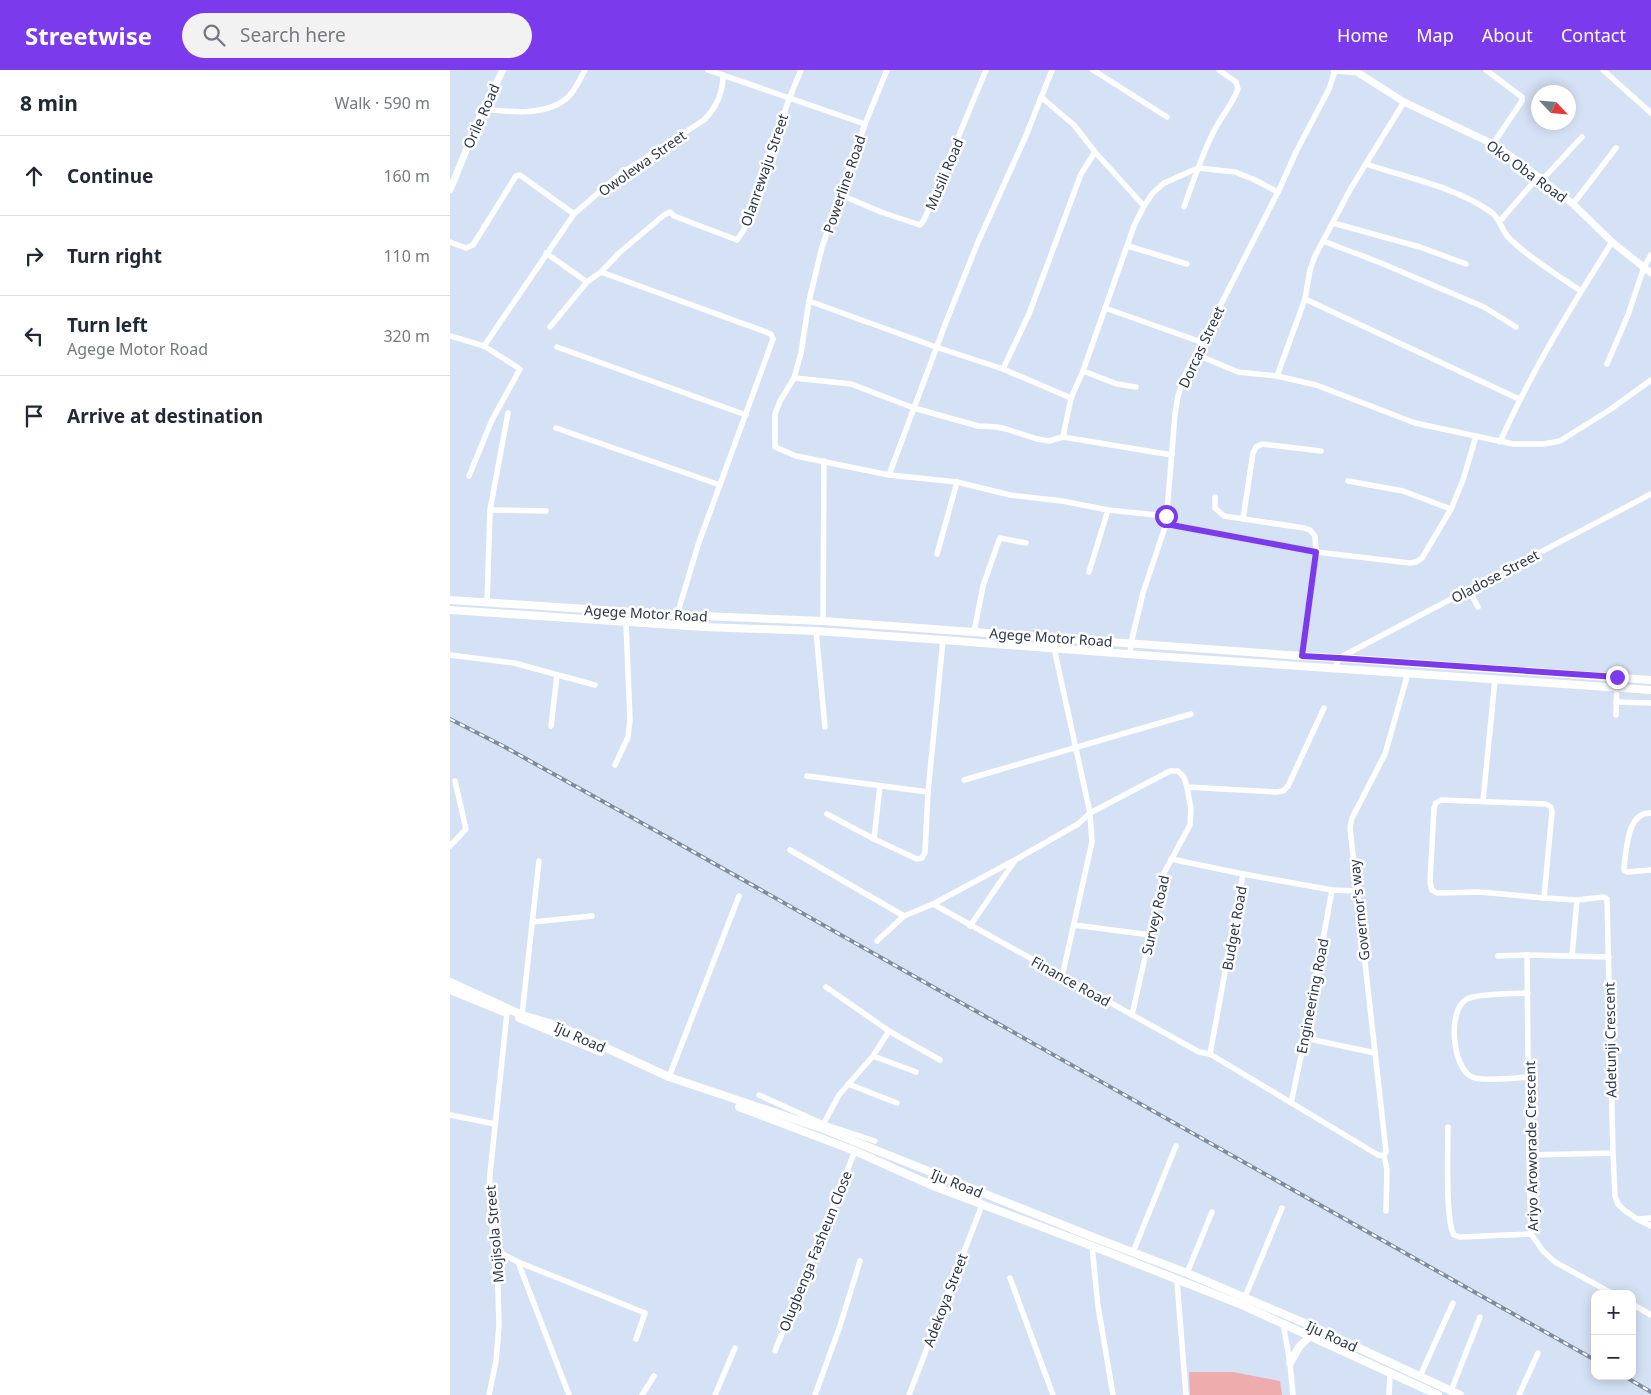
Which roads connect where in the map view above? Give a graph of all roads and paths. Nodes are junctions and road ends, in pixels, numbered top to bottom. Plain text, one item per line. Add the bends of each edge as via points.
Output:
1 (503, 70) edge
2 (586, 70) edge
3 (708, 70) edge
4 (801, 70) edge
5 (887, 70) edge
6 (986, 70) edge
7 (1052, 70) edge
8 (1093, 70) edge
9 (1219, 70) edge
10 (1334, 70) edge
11 (1486, 70) edge
12 (1603, 70) edge
13 (1358, 71) edge
14 (723, 75) junction
15 (1041, 97) junction
16 (789, 99) junction
17 (1404, 102) junction
18 (482, 109) junction
19 (1651, 113) edge
20 (1167, 116) dead end
21 (865, 124) junction
22 (1582, 137) dead end
23 (1493, 144) junction
24 (1616, 148) dead end
25 (1095, 152) junction
26 (1366, 164) junction
27 (1198, 168) junction
28 (1540, 178) junction
29 (450, 190) edge
30 (1278, 192) junction
31 (841, 195) junction
32 (1573, 204) junction
33 (1144, 206) junction
34 (1184, 207) dead end
35 (574, 214) junction
36 (1500, 221) junction
37 (1332, 223) junction
38 (1323, 241) junction
39 (450, 242) edge
40 (1612, 242) junction
41 (1128, 246) junction
42 (546, 253) junction
43 (1651, 255) edge
44 (1186, 264) dead end
45 (1466, 264) dead end
46 (1644, 267) junction
47 (601, 272) junction
48 (1651, 273) edge
49 (587, 282) junction
50 (1581, 291) junction
51 (1305, 299) junction
52 (809, 301) junction
53 (1106, 308) junction
54 (550, 327) dead end
55 (1516, 327) dead end
56 (450, 336) edge
57 (1201, 342) junction
58 (484, 346) junction
59 (557, 347) dead end
60 (936, 347) junction
61 (1195, 354) junction
62 (1607, 364) dead end
63 (1003, 369) junction
64 (1083, 371) junction
65 (1277, 376) junction
66 (794, 378) junction
67 (1651, 380) edge
68 (1136, 387) dead end
69 (1072, 398) junction
70 (1519, 399) junction
71 (914, 408) junction
72 (508, 413) dead end
73 (746, 415) junction
74 (556, 428) dead end
75 (1476, 436) junction
76 (1064, 437) junction
77 (1500, 442) junction
78 (1321, 451) dead end
79 (1172, 455) junction
80 (824, 461) junction
81 (889, 475) junction
82 (468, 476) dead end
83 (1348, 481) dead end
84 (957, 482) junction
85 (720, 485) junction
86 (1651, 494) edge
87 (1215, 498) dead end
88 (1451, 509) junction
89 (490, 510) junction
90 (1108, 510) junction
91 (546, 511) dead end
92 (1166, 516) junction
93 (1243, 519) junction
94 (1166, 524) junction
95 (1026, 543) dead end
96 (1316, 552) junction
97 (937, 554) dead end
98 (1089, 572) dead end
99 (1469, 590) junction
100 (450, 600) edge
101 (487, 603) junction
102 (1478, 607) dead end
103 (450, 610) edge
104 (678, 615) junction
105 (823, 621) junction
106 (626, 622) junction
107 (844, 623) junction
108 (906, 628) junction
109 (816, 631) junction
110 (974, 632) junction
111 (844, 633) junction
112 (905, 638) junction
113 (944, 640) junction
114 (1131, 643) junction
115 (1054, 648) junction
116 (1130, 654) junction
117 (450, 655) edge
118 (1302, 656) junction
119 (1339, 658) junction
120 (1335, 668) junction
121 (1408, 673) junction
122 (557, 675) junction
123 (1617, 677) junction
124 (1495, 679) junction
125 (1651, 680) edge
126 (595, 685) dead end
127 (1617, 687) junction
128 (1651, 690) edge
129 (1616, 702) junction
130 (1651, 703) edge
131 (1324, 708) dead end
132 (1191, 714) dead end
133 (1616, 715) dead end
134 (551, 726) dead end
135 (825, 728) dead end
136 (1076, 748) junction
137 (615, 765) dead end
138 (807, 776) dead end
139 (964, 780) dead end
140 (455, 781) dead end
141 (880, 786) junction
142 (1187, 787) junction
143 (928, 792) junction
144 (1483, 801) junction
145 (1090, 813) junction
146 (1651, 813) edge
147 (828, 814) dead end
148 (874, 839) junction
149 (450, 846) edge
150 (790, 850) dead end
151 (1171, 859) junction
152 (1015, 860) junction
153 (539, 861) dead end
154 (1651, 870) edge
155 (1244, 874) junction
156 (1332, 890) junction
157 (1357, 891) junction
158 (740, 896) dead end
159 (1544, 898) junction
160 (1577, 900) junction
161 (933, 904) junction
162 (592, 916) dead end
163 (904, 916) junction
164 (532, 922) junction
165 (1074, 925) junction
166 (970, 926) junction
167 (1151, 935) junction
168 (877, 941) dead end
169 (1527, 955) junction
170 (1498, 956) dead end
171 (1572, 956) junction
172 (1609, 957) junction
173 (1062, 977) junction
174 (450, 982) edge
175 (826, 987) dead end
176 (450, 990) edge
177 (1528, 993) junction
178 (507, 1013) junction
179 (522, 1015) junction
180 (1132, 1015) junction
181 (889, 1031) junction
182 (1305, 1038) junction
183 (1375, 1053) junction
184 (1210, 1054) junction
185 (873, 1056) junction
186 (940, 1060) dead end
187 (916, 1072) dead end
188 (669, 1077) junction
189 (1529, 1078) junction
190 (848, 1084) junction
191 (759, 1095) dead end
192 (896, 1103) dead end
193 (1291, 1103) junction
194 (450, 1115) edge
195 (495, 1124) junction
196 (822, 1126) junction
197 (1448, 1127) dead end
198 (875, 1142) dead end
199 (1176, 1146) dead end
200 (855, 1151) junction
201 (1613, 1152) junction
202 (1529, 1155) junction
203 (1384, 1156) junction
204 (982, 1205) junction
205 (1282, 1208) dead end
206 (1386, 1211) dead end
207 (1212, 1212) dead end
208 (1651, 1218) edge
209 (1637, 1219) junction
210 (1651, 1226) edge
211 (1532, 1234) junction
212 (1092, 1246) junction
213 (498, 1251) junction
214 (1133, 1252) junction
215 (860, 1261) dead end
216 (518, 1262) junction
217 (1188, 1273) junction
218 (1010, 1278) dead end
219 (1177, 1281) junction
220 (1606, 1290) edge
221 (1245, 1297) junction
222 (1453, 1303) dead end
223 (1636, 1306) edge
224 (1651, 1315) edge
225 (1286, 1316) junction
226 (1480, 1317) dead end
227 (1283, 1324) junction
228 (1310, 1336) junction
229 (636, 1339) dead end
230 (735, 1348) dead end
231 (775, 1351) dead end
232 (1538, 1353) dead end
233 (1290, 1363) junction
234 (1390, 1373) junction
235 (654, 1376) dead end
236 (1420, 1376) junction
237 (1451, 1391) junction
238 (489, 1395) edge
239 (569, 1395) edge
240 (642, 1395) edge
241 (715, 1395) edge
242 (815, 1395) edge
243 (909, 1395) edge
244 (1053, 1395) edge
245 (1113, 1395) edge
246 (1186, 1395) edge
247 (1293, 1395) edge
248 (1389, 1395) edge
249 (1438, 1395) edge
250 (1460, 1395) edge
251 (1519, 1395) edge

1 - 18 street, Orile Road
2 - 18 street via 567,98 546,108 512,113
3 - 14 street
4 - 16 street
5 - 21 street, Powerline Road
6 - 31 street, Musili Road via 920,225
7 - 15 street
8 - 20 street
9 - 27 street via 1236,82 1238,89 1213,132
10 - 13 street, Oko Oba Road
10 - 30 street, Dorcas Street via 1329,89
11 - 23 street via 1522,97
12 - 19 street
13 - 17 street, Oko Oba Road
14 - 16 street
14 - 35 street, Owolewa Street via 723,85 713,111 704,120 620,174
15 - 25 street via 1074,125
15 - 60 street
16 - 21 street
16 - 47 street, Olanrewaju Street via 744,230 737,240 670,212 651,225
17 - 23 street, Oko Oba Road
17 - 26 street
18 - 29 street, Orile Road
21 - 31 street, Powerline Road
22 - 28 street
23 - 28 street, Oko Oba Road
24 - 32 street
25 - 33 street
25 - 63 street via 1081,174 1029,314
26 - 36 street via 1447,189 1492,213
26 - 37 street
27 - 30 street via 1235,172
27 - 33 street via 1164,183
27 - 34 street
28 - 32 street, Oko Oba Road
28 - 36 street
30 - 57 street, Dorcas Street
31 - 52 street, Powerline Road via 822,247
32 - 40 street, Oko Oba Road
33 - 41 street
35 - 39 street via 520,175 516,176 473,245 466,248
35 - 42 street, Owolewa Street
36 - 50 street via 1510,239
37 - 38 street
37 - 45 street via 1420,247
38 - 51 street via 1310,270
38 - 55 street via 1484,306
40 - 46 street, Oko Oba Road
40 - 50 street
41 - 44 street
41 - 53 street
42 - 49 street
42 - 58 street, Owolewa Street
43 - 46 street
46 - 48 street, Oko Oba Road
46 - 62 street
47 - 49 street, Olanrewaju Street
47 - 73 street via 771,334 773,338
49 - 54 street, Olanrewaju Street
50 - 70 street
51 - 65 street
51 - 70 street
52 - 60 street
52 - 66 street, Powerline Road
53 - 57 street
53 - 64 street
56 - 58 street
57 - 61 street, Dorcas Street
58 - 82 street via 520,369 492,420
59 - 73 street
60 - 63 street
60 - 71 street
61 - 65 street via 1238,372
61 - 79 street, Dorcas Street via 1178,396
63 - 69 street
64 - 68 street via 1117,384
64 - 69 street
65 - 75 street via 1316,385 1415,423
66 - 71 street via 850,384
66 - 80 street, Powerline Road via 775,414 775,447 796,456
67 - 77 street via 1560,441 1544,444
69 - 76 street
70 - 77 street
71 - 76 street via 1037,439 1049,441
71 - 81 street
72 - 89 street
73 - 85 street
74 - 85 street
75 - 77 street
75 - 88 street via 1464,480
76 - 79 street
78 - 93 street via 1262,444 1256,447
79 - 92 street, Dorcas Street
80 - 81 street
80 - 105 street
81 - 84 street
83 - 88 street via 1403,491
84 - 90 street via 1010,495
84 - 97 street
85 - 104 street
86 - 99 street, Oladose Street
87 - 93 street via 1215,508 1224,516
88 - 96 street via 1422,558 1416,562
89 - 91 street
89 - 101 street
90 - 92 street
90 - 98 street
92 - 94 street, Dorcas Street
93 - 96 street via 1310,530
94 - 96 street
94 - 114 street, Dorcas Street via 1143,593
95 - 110 street via 1000,538 983,586
96 - 118 street
99 - 102 street
99 - 119 street, Oladose Street
100 - 101 main road, Agege Motor Road
101 - 104 main road, Agege Motor Road
103 - 106 main road, Agege Motor Road
104 - 105 main road, Agege Motor Road
105 - 107 main road, Agege Motor Road
106 - 109 main road, Agege Motor Road
106 - 137 street via 630,720 628,737
107 - 108 main road, Agege Motor Road
107 - 111 main road
108 - 110 main road, Agege Motor Road
108 - 112 main road
109 - 111 main road, Agege Motor Road
109 - 135 street
110 - 114 main road, Agege Motor Road
111 - 112 main road, Agege Motor Road
112 - 113 main road, Agege Motor Road
113 - 115 main road, Agege Motor Road
113 - 143 street
114 - 116 street, Dorcas Street
114 - 118 main road, Agege Motor Road
115 - 116 main road, Agege Motor Road
115 - 136 street
116 - 120 main road, Agege Motor Road
117 - 122 street via 514,662
118 - 119 main road, Agege Motor Road
119 - 120 street
119 - 123 main road, Agege Motor Road
120 - 121 main road, Agege Motor Road
121 - 124 main road, Agege Motor Road
121 - 157 street, Governor's way via 1385,754 1352,818 1350,828
122 - 126 street
122 - 134 street
123 - 125 main road, Agege Motor Road
123 - 127 street
124 - 127 main road, Agege Motor Road
124 - 144 street
127 - 128 main road, Agege Motor Road
127 - 129 street
129 - 130 street
129 - 133 street
131 - 142 street via 1283,791
132 - 136 street
136 - 139 street
136 - 145 street
138 - 141 street
140 - 149 street via 466,829
141 - 143 street
141 - 148 street
142 - 145 street via 1184,777 1170,771
142 - 151 street, Survey Road via 1190,825
143 - 148 street via 922,858 917,859
144 - 159 street, Adetunji Crescent via 1552,807
144 - 159 street, Adetunji Crescent via 1441,800 1436,803 1432,890 1437,894 1480,892
145 - 152 street via 1078,824
145 - 165 street via 1092,842
146 - 154 street via 1640,814 1632,824 1624,866 1627,872
147 - 148 street
150 - 163 street
151 - 155 street, Budget Road
151 - 167 street, Survey Road via 1164,873
152 - 161 street
152 - 166 street
153 - 164 street
155 - 156 street
155 - 184 street, Budget Road
156 - 157 street
156 - 182 street, Engineering Road
157 - 183 street, Governor's way
158 - 188 street
159 - 160 street, Adetunji Crescent
160 - 171 street
160 - 172 street, Adetunji Crescent via 1607,899
161 - 163 street
161 - 166 street, Finance Road
162 - 164 street
163 - 168 street
164 - 179 street
165 - 167 street
165 - 173 street
166 - 173 street, Finance Road
167 - 180 street, Survey Road
169 - 170 street
169 - 171 street
169 - 177 street, Ariyo Aroworade Crescent
171 - 172 street
172 - 201 street, Adetunji Crescent
173 - 180 street, Finance Road
174 - 179 main road, Iju Road
175 - 181 street
176 - 178 main road, Iju Road
177 - 189 street, Ariyo Aroworade Crescent
177 - 189 street via 1466,999 1461,1004 1453,1032 1464,1072 1472,1077
178 - 195 street, Mojisola Street
178 - 200 main road, Iju Road
179 - 188 main road, Iju Road via 560,1026
180 - 184 street, Finance Road via 1198,1052
181 - 185 street
181 - 186 street
182 - 183 street
182 - 193 street, Engineering Road
183 - 203 street, Governor's way via 1386,1150
184 - 193 street, Finance Road
185 - 187 street
185 - 190 street
188 - 196 main road, Iju Road
189 - 202 street, Ariyo Aroworade Crescent
190 - 192 street
190 - 196 street
191 - 196 street
193 - 203 street, Finance Road
194 - 195 street
195 - 213 street, Mojisola Street via 489,1192
196 - 198 street
196 - 214 main road, Iju Road
197 - 211 street via 1450,1230 1460,1236
199 - 214 street
200 - 204 main road, Iju Road
200 - 231 street, Olugbenga Fasheun Close
201 - 202 street
201 - 209 street, Adetunji Crescent via 1615,1196 1618,1204
202 - 211 street, Ariyo Aroworade Crescent
203 - 206 street, Governor's way via 1387,1169
204 - 212 main road, Iju Road
204 - 243 street, Adekoya Street
205 - 221 street
207 - 217 street
208 - 209 street
209 - 210 street, Adetunji Crescent
211 - 220 street, Ariyo Aroworade Crescent via 1543,1252 1555,1262
212 - 219 main road, Iju Road
212 - 245 street
213 - 216 street
213 - 238 street, Mojisola Street via 499,1326
214 - 217 main road, Iju Road
215 - 242 street
216 - 229 street via 645,1313
216 - 239 street
217 - 221 main road, Iju Road
218 - 244 street
219 - 227 main road, Iju Road
219 - 246 street
221 - 225 main road, Iju Road
222 - 236 street
223 - 224 street
225 - 227 street
225 - 236 main road, Iju Road
226 - 237 street
227 - 228 main road, Iju Road
227 - 233 street
228 - 233 main road
228 - 234 main road, Iju Road
230 - 241 street
232 - 251 street
233 - 247 street
234 - 248 street
234 - 249 main road, Iju Road
235 - 240 street
236 - 237 main road, Iju Road
237 - 250 main road, Iju Road

